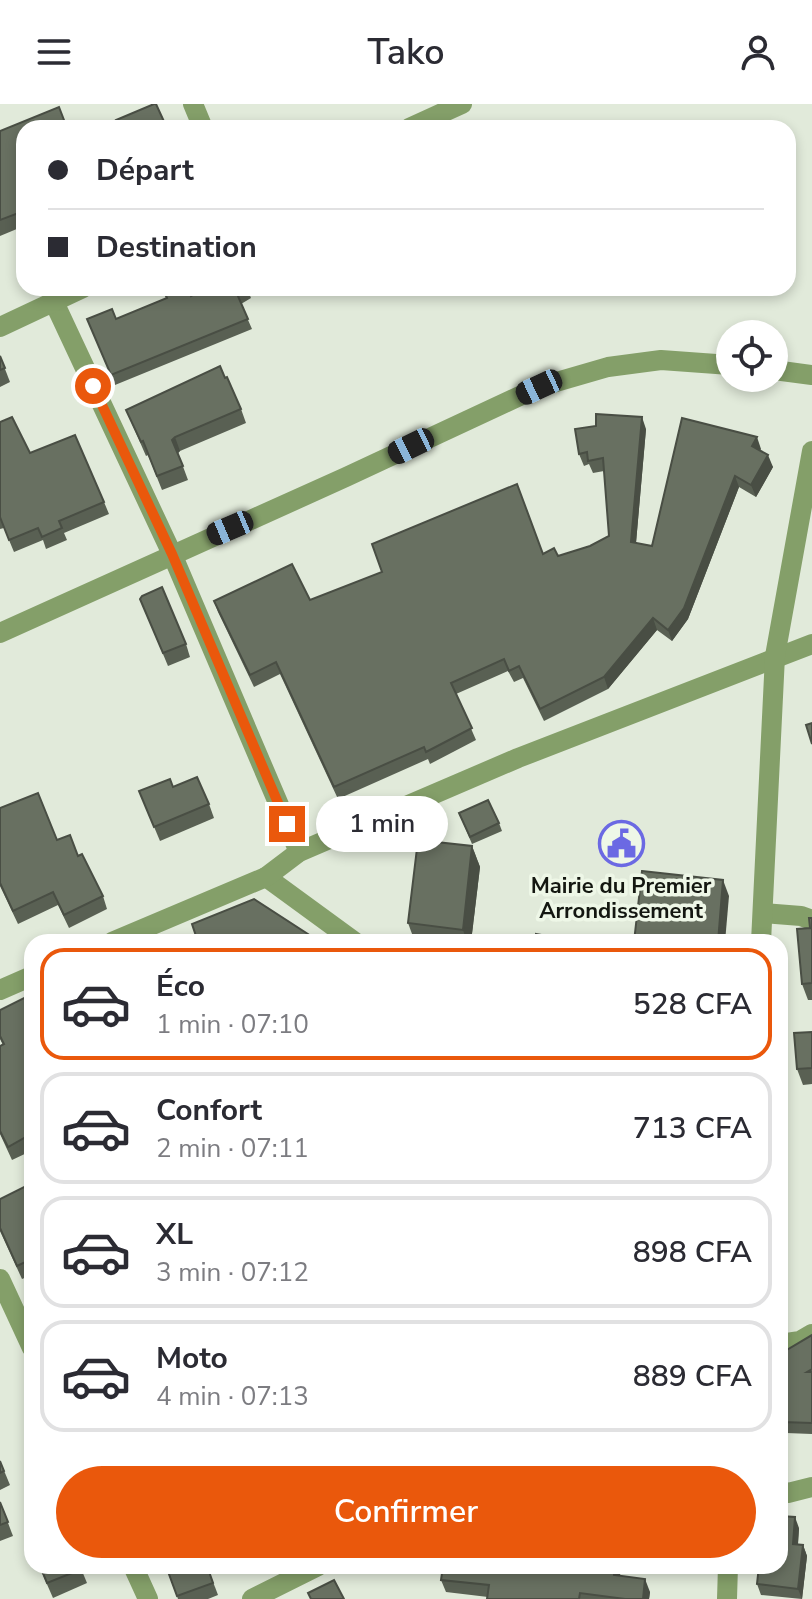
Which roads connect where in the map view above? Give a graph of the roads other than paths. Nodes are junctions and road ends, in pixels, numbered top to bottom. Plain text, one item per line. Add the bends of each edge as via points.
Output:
1 (462, 104) edge
2 (427, 120) edge
3 (66, 296) edge
4 (54, 302) junction
5 (0, 327) edge
6 (716, 364) edge
7 (788, 372) edge
8 (812, 375) edge
9 (812, 451) edge
10 (172, 554) junction
11 (0, 633) edge
12 (812, 644) edge
13 (775, 656) junction
14 (299, 852) junction
15 (266, 877) junction
16 (763, 913) junction
17 (812, 920) edge
18 (131, 934) edge
19 (344, 934) edge
20 (762, 934) edge
21 (24, 980) edge
22 (0, 990) edge
23 (0, 1279) edge
24 (24, 1319) edge
25 (812, 1334) edge
26 (788, 1343) edge
27 (812, 1487) edge
28 (788, 1493) edge
29 (137, 1574) edge
30 (302, 1574) edge
31 (728, 1574) edge
32 (730, 1598) edge
33 (148, 1599) edge
34 (252, 1599) edge

1 - 2 street
3 - 4 street
4 - 5 street
4 - 10 street
6 - 10 street via 661,360 608,367 539,387
7 - 8 street
9 - 13 street
10 - 11 street
10 - 14 street
12 - 13 street
13 - 14 street
13 - 16 street
14 - 15 street
15 - 18 street
15 - 19 street
16 - 17 street
16 - 20 street
21 - 22 street
23 - 24 street
25 - 26 street
27 - 28 street
29 - 33 street
30 - 34 street
31 - 32 street

